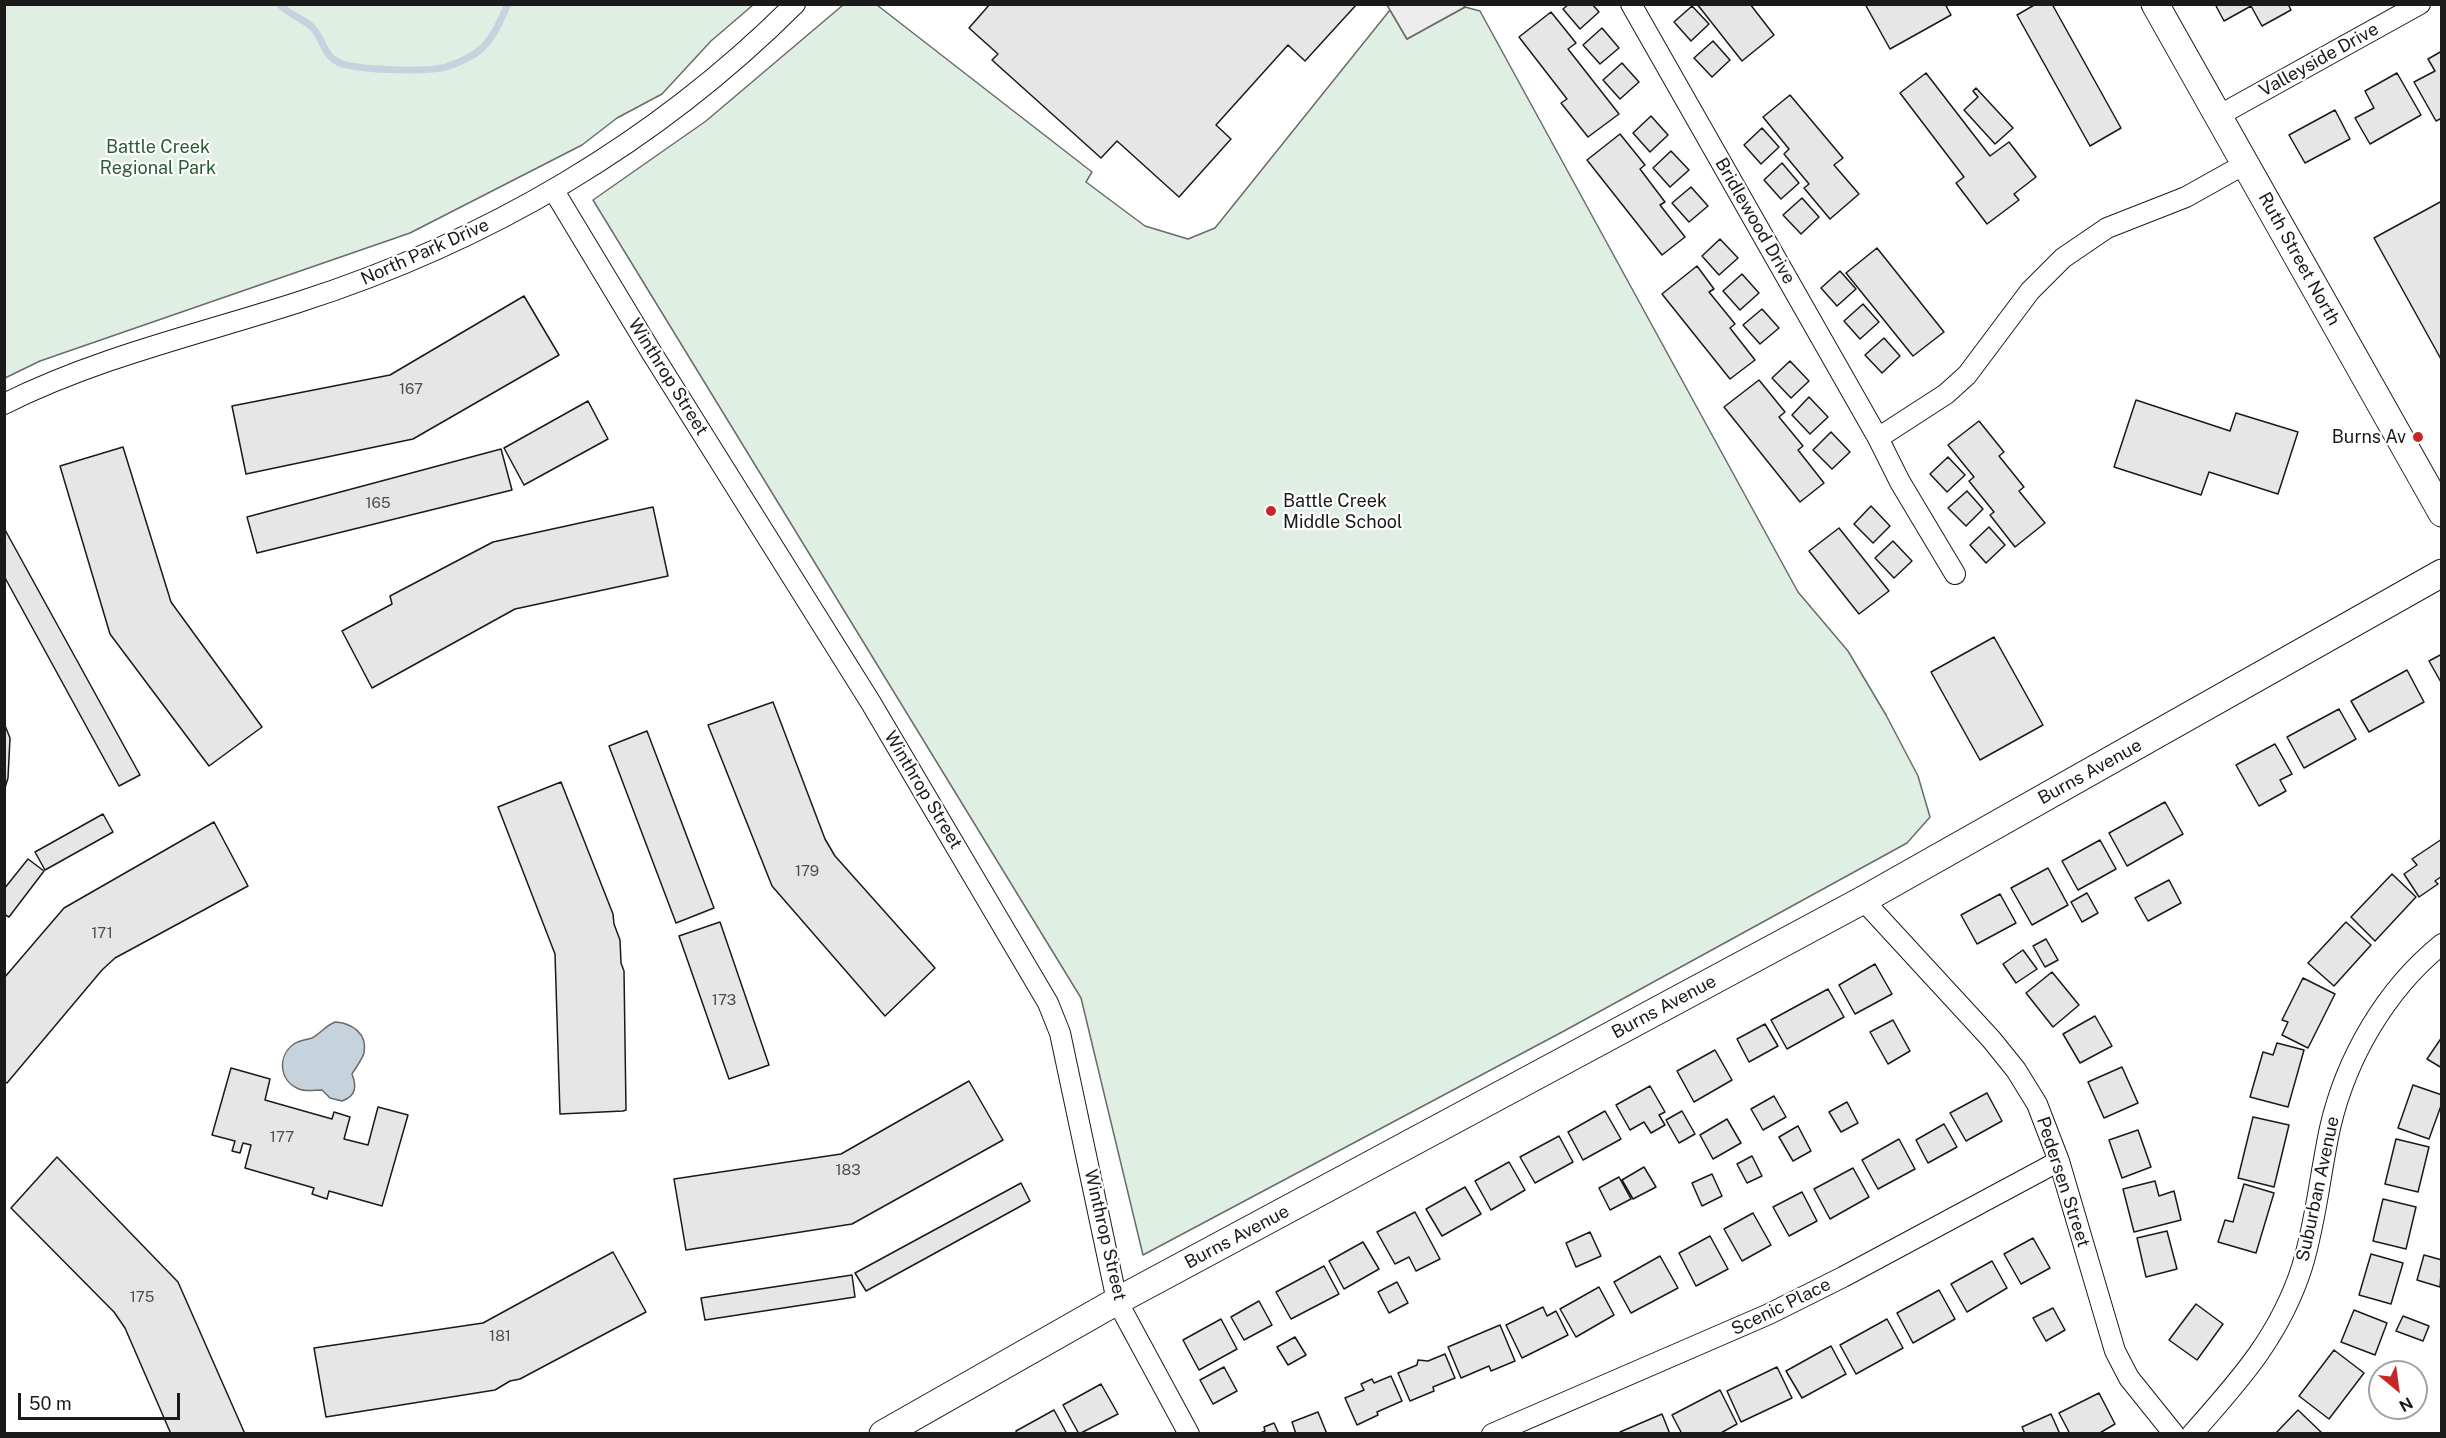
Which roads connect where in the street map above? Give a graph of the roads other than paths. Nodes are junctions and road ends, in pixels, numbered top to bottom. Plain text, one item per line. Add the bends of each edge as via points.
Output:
1 (795, 4) edge
2 (1631, 4) edge
3 (2154, 4) edge
4 (2420, 4) edge
5 (2218, 116) junction
6 (2246, 164) junction
7 (554, 191) junction
8 (4, 404) edge
9 (1878, 438) junction
10 (2442, 513) edge
11 (1955, 573) dead end
12 (2442, 573) edge
13 (1863, 900) junction
14 (2442, 944) edge
15 (2059, 1161) junction
16 (1117, 1301) junction
17 (883, 1434) edge
18 (1190, 1434) edge
19 (1492, 1434) edge
20 (2174, 1434) edge
21 (2192, 1434) edge

1 - 7 street, North Park Drive via 675,111
2 - 9 street, Bridlewood Drive
3 - 5 street, Ruth Street North
4 - 5 street, Valleyside Drive
5 - 6 street, Ruth Street North
6 - 9 street via 2186,197 2107,228 2076,248 2030,291 1967,375 1946,394
6 - 10 street, Ruth Street North
7 - 8 street, North Park Drive via 456,240 357,282 75,372
7 - 16 street, Winthrop Street via 871,703 1048,1003 1062,1045
9 - 11 street, Bridlewood Drive
12 - 13 street, Burns Avenue
13 - 15 street, Pedersen Street via 2016,1070 2037,1104
13 - 16 street, Burns Avenue
14 - 21 street, Suburban Avenue via 2404,980 2360,1046 2330,1127 2302,1268 2284,1312 2242,1379
15 - 19 street, Scenic Place via 1769,1314
15 - 20 street, Pedersen Street via 2115,1350 2129,1378
16 - 17 street, Burns Avenue
16 - 18 street, Winthrop Street

